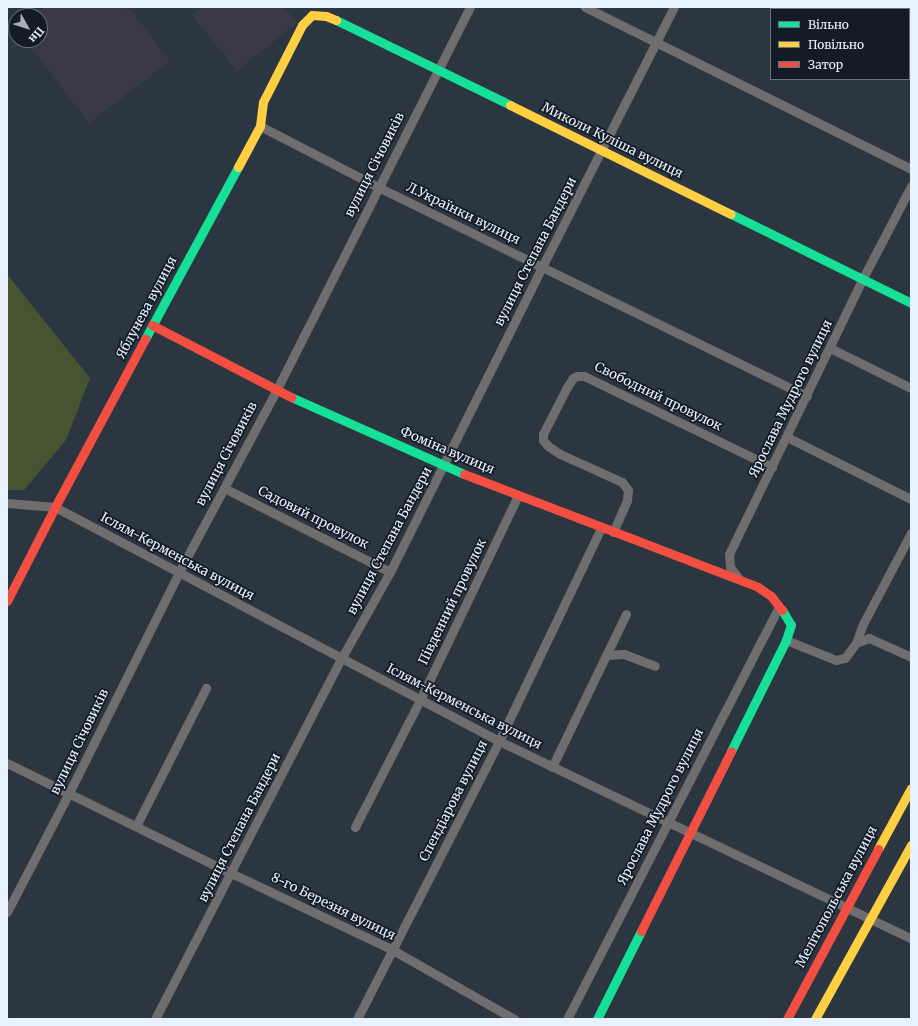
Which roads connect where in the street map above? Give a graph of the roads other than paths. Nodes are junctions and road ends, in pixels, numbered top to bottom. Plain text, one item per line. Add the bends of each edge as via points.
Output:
1 (470, 7) edge
2 (585, 7) edge
3 (674, 7) edge
4 (302, 25) joint
5 (656, 42) junction
6 (438, 70) junction
7 (260, 126) junction
8 (601, 151) junction
9 (911, 169) edge
10 (911, 186) edge
11 (378, 187) junction
12 (542, 267) junction
13 (863, 278) junction
14 (911, 303) edge
15 (152, 325) junction
16 (830, 348) junction
17 (911, 388) edge
18 (276, 390) junction
19 (807, 396) junction
20 (787, 437) junction
21 (444, 466) junction
22 (772, 467) junction
23 (224, 488) junction
24 (518, 495) junction
25 (911, 499) edge
26 (7, 504) edge
27 (55, 506) junction
28 (601, 528) junction
29 (613, 532) junction
30 (911, 533) edge
31 (179, 572) junction
32 (390, 572) junction
33 (741, 580) junction
34 (7, 601) edge
35 (779, 606) junction
36 (626, 614) dead end
37 (786, 640) junction
38 (856, 644) junction
39 (606, 655) junction
40 (911, 657) edge
41 (341, 659) junction
42 (655, 666) dead end
43 (206, 688) dead end
44 (420, 700) junction
45 (499, 741) junction
46 (7, 763) edge
47 (552, 766) junction
48 (911, 788) edge
49 (70, 794) junction
50 (667, 823) junction
51 (136, 826) junction
52 (355, 827) dead end
53 (691, 832) junction
54 (911, 845) edge
55 (231, 873) junction
56 (846, 907) junction
57 (7, 912) edge
58 (870, 918) junction
59 (911, 938) edge
60 (391, 950) junction
61 (154, 1019) edge
62 (357, 1019) edge
63 (514, 1019) edge
64 (567, 1019) edge
65 (597, 1019) edge
66 (787, 1019) edge
67 (815, 1019) edge

1 - 6 street, вулиця Січовиків
2 - 5 street
3 - 5 street, вулиця Степана Бандери
4 - 6 street, Миколи Куліша вулиця via 312,15 326,16 353,26
4 - 7 street, Яблунева вулиця via 263,102
5 - 8 street, вулиця Степана Бандери
5 - 9 street
6 - 8 street, Миколи Куліша вулиця
6 - 11 street, вулиця Січовиків
7 - 11 street, Л.Українки вулиця
7 - 15 street, Яблунева вулиця
8 - 12 street, вулиця Степана Бандери
8 - 13 street, Миколи Куліша вулиця
10 - 13 street, Ярослава Мудрого вулиця
11 - 12 street, Л.Українки вулиця
11 - 18 street, вулиця Січовиків
12 - 19 street, Л.Українки вулиця
12 - 21 street, вулиця Степана Бандери
13 - 14 street, Миколи Куліша вулиця
13 - 16 street, Ярослава Мудрого вулиця
15 - 18 street, Фоміна вулиця
15 - 27 street, Яблунева вулиця
16 - 17 street
16 - 19 street, Ярослава Мудрого вулиця
18 - 21 street, Фоміна вулиця
18 - 23 street, вулиця Січовиків
19 - 20 street, Ярослава Мудрого вулиця
20 - 22 street, Ярослава Мудрого вулиця
20 - 25 street
21 - 24 street, Фоміна вулиця
21 - 32 street, вулиця Степана Бандери
22 - 29 street, Свободний провулок via 584,376 577,376 567,387 543,434 543,440 560,454 622,482 628,490 627,500
22 - 33 street, Ярослава Мудрого вулиця via 729,554 730,567
23 - 31 street, вулиця Січовиків
23 - 32 street, Садовий провулок
24 - 28 street, Фоміна вулиця
24 - 44 street, Південний провулок
26 - 27 street, Іслям-Керменська вулиця
27 - 31 street, Іслям-Керменська вулиця
27 - 34 street, Яблунева вулиця
28 - 29 street, Фоміна вулиця
28 - 45 street, Спендіарова вулиця
29 - 33 street, Фоміна вулиця
30 - 38 street via 863,624
31 - 41 street, Іслям-Керменська вулиця
31 - 49 street, вулиця Січовиків
32 - 41 street, вулиця Степана Бандери
33 - 35 street via 758,587 771,596
35 - 37 street via 791,625
35 - 50 street, Ярослава Мудрого вулиця
36 - 39 street
37 - 38 street via 836,660 845,658
37 - 53 street
38 - 40 street via 862,639 869,638
39 - 42 street via 624,654
39 - 47 street
41 - 44 street, Іслям-Керменська вулиця
41 - 55 street, вулиця Степана Бандери
43 - 51 street
44 - 45 street, Іслям-Керменська вулиця
44 - 52 street, Південний провулок
45 - 47 street, Іслям-Керменська вулиця
45 - 60 street, Спендіарова вулиця
46 - 49 street, 8-го Березня вулиця
47 - 50 street, Іслям-Керменська вулиця
48 - 56 street, Мелітопольська вулиця
49 - 51 street, 8-го Березня вулиця
49 - 57 street, вулиця Січовиків
50 - 53 street, Іслям-Керменська вулиця
50 - 64 street, Ярослава Мудрого вулиця
51 - 55 street, 8-го Березня вулиця
53 - 56 street, Іслям-Керменська вулиця
53 - 65 street
54 - 58 street
55 - 60 street, 8-го Березня вулиця
55 - 61 street, вулиця Степана Бандери
56 - 58 street, Іслям-Керменська вулиця
56 - 66 street, Мелітопольська вулиця
58 - 59 street, Іслям-Керменська вулиця
58 - 67 street
60 - 62 street, Спендіарова вулиця
60 - 63 street, 8-го Березня вулиця

